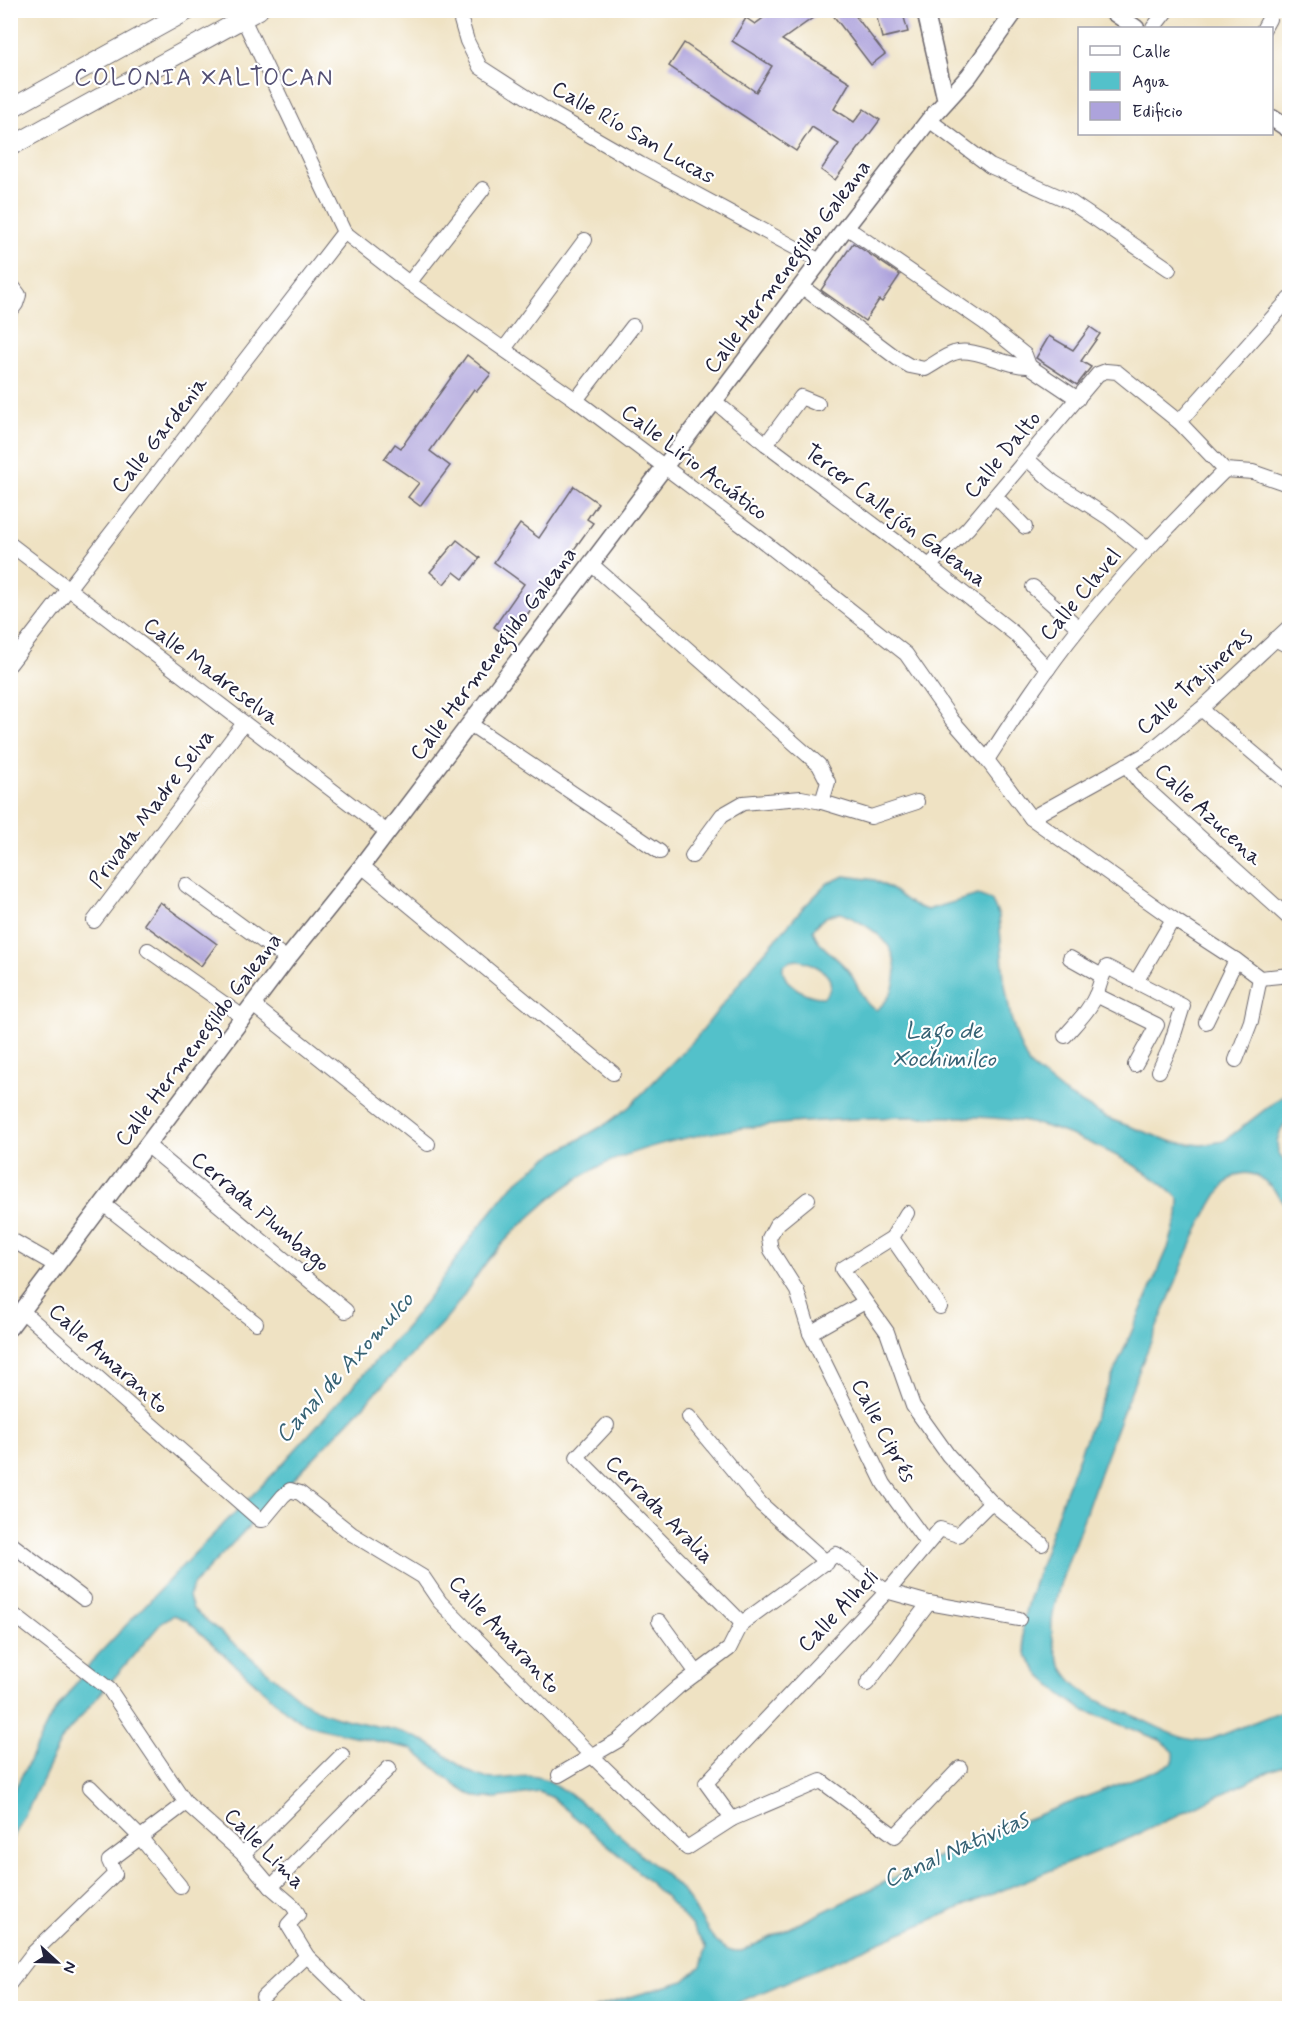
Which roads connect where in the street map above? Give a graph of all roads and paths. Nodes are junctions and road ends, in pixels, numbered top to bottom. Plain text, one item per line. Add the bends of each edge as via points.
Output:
1 (189, 10) edge
2 (458, 10) edge
3 (925, 10) edge
4 (1016, 10) edge
5 (1110, 10) edge
6 (1167, 10) edge
7 (247, 13) edge
8 (1136, 27) edge
9 (1154, 27) edge
10 (946, 101) junction
11 (10, 109) edge
12 (1273, 119) edge
13 (929, 120) junction
14 (1290, 130) edge
15 (10, 147) edge
16 (483, 189) dead end
17 (846, 227) junction
18 (344, 232) junction
19 (585, 240) dead end
20 (820, 261) junction
21 (1168, 269) dead end
22 (409, 283) junction
23 (10, 284) edge
24 (801, 286) junction
25 (1290, 298) edge
26 (10, 312) edge
27 (633, 326) dead end
28 (504, 349) junction
29 (1029, 366) junction
30 (1078, 399) junction
31 (576, 400) junction
32 (714, 401) junction
33 (818, 404) dead end
34 (1179, 422) junction
35 (766, 444) junction
36 (1027, 459) junction
37 (663, 467) junction
38 (1225, 470) junction
39 (1290, 485) edge
40 (995, 496) junction
41 (1024, 527) dead end
42 (10, 544) edge
43 (1147, 549) junction
44 (590, 563) junction
45 (929, 566) junction
46 (1033, 587) dead end
47 (68, 588) junction
48 (1290, 626) edge
49 (1079, 628) junction
50 (1275, 639) junction
51 (1290, 647) edge
52 (10, 664) edge
53 (1048, 669) junction
54 (1201, 710) junction
55 (244, 723) junction
56 (470, 724) junction
57 (987, 760) junction
58 (1126, 765) junction
59 (1290, 784) edge
60 (822, 802) junction
61 (917, 802) dead end
62 (1031, 818) junction
63 (387, 832) junction
64 (660, 852) dead end
65 (692, 856) dead end
66 (362, 866) junction
67 (186, 885) dead end
68 (1173, 919) junction
69 (1290, 919) edge
70 (94, 921) dead end
71 (148, 950) dead end
72 (1070, 958) dead end
73 (287, 959) junction
74 (1236, 960) junction
75 (1290, 975) edge
76 (1102, 976) junction
77 (1260, 978) junction
78 (1136, 982) junction
79 (1096, 995) junction
80 (248, 1011) junction
81 (1206, 1022) dead end
82 (1065, 1036) dead end
83 (1236, 1060) dead end
84 (1135, 1065) dead end
85 (1159, 1071) dead end
86 (613, 1073) dead end
87 (428, 1144) dead end
88 (147, 1145) junction
89 (808, 1199) dead end
90 (103, 1204) junction
91 (907, 1213) dead end
92 (892, 1238) junction
93 (10, 1239) edge
94 (57, 1266) junction
95 (865, 1302) junction
96 (940, 1307) dead end
97 (22, 1311) junction
98 (346, 1311) dead end
99 (256, 1323) dead end
100 (10, 1327) edge
101 (810, 1333) junction
102 (689, 1417) dead end
103 (607, 1425) dead end
104 (991, 1502) junction
105 (10, 1543) edge
106 (927, 1544) junction
107 (1042, 1544) dead end
108 (827, 1563) junction
109 (886, 1591) junction
110 (84, 1599) dead end
111 (929, 1603) junction
112 (10, 1612) edge
113 (1019, 1619) dead end
114 (659, 1621) dead end
115 (742, 1623) junction
116 (696, 1673) junction
117 (867, 1684) dead end
118 (342, 1755) dead end
119 (591, 1755) junction
120 (389, 1768) dead end
121 (960, 1768) dead end
122 (559, 1775) dead end
123 (90, 1787) dead end
124 (186, 1803) junction
125 (732, 1819) junction
126 (139, 1836) junction
127 (243, 1854) junction
128 (180, 1886) dead end
129 (271, 1887) junction
130 (307, 1956) junction
131 (10, 1983) edge
132 (263, 1997) dead end
133 (360, 2008) edge

1 - 11 main road
2 - 20 street, Calle Río San Lucas via 480,67 640,164
3 - 10 street
4 - 10 street, Calle Hermenegildo Galeana
5 - 8 street
6 - 9 street
7 - 15 main road
7 - 18 street, Calle Lirio Acuático
10 - 13 street, Calle Hermenegildo Galeana
12 - 14 street
13 - 17 street, Calle Hermenegildo Galeana
13 - 21 street via 990,166 1069,201
16 - 22 street
17 - 20 street, Calle Hermenegildo Galeana
17 - 29 street via 985,323 1025,355
18 - 22 street, Calle Lirio Acuático
18 - 47 street, Calle Gardenia
19 - 28 street
20 - 24 street, Calle Hermenegildo Galeana
22 - 28 street, Calle Lirio Acuático
23 - 26 street via 19,295
24 - 29 street via 910,366 925,369 956,352 973,353 1017,367
24 - 32 street, Calle Hermenegildo Galeana
25 - 34 street
27 - 31 street
28 - 31 street, Calle Lirio Acuático
29 - 30 street
30 - 34 street, Calle Dalto via 1098,374 1117,372
30 - 36 street, Calle Dalto
31 - 37 street, Calle Lirio Acuático
32 - 35 street, Tercer Callejón Galeana
32 - 37 street, Calle Hermenegildo Galeana
33 - 35 street via 801,398
34 - 38 street
35 - 45 street, Tercer Callejón Galeana
36 - 40 street, Calle Dalto
36 - 43 street
37 - 44 street, Calle Hermenegildo Galeana
37 - 57 street, Calle Lirio Acuático via 906,654 952,720
38 - 39 street via 1253,472
38 - 43 street, Calle Clavel
40 - 41 street
40 - 45 street, Calle Dalto
42 - 47 street, Calle Madreselva
43 - 49 street, Calle Clavel
44 - 56 street, Calle Hermenegildo Galeana
44 - 60 street via 819,765 828,782
45 - 53 street, Tercer Callejón Galeana via 1015,634
46 - 49 street
47 - 52 street, Calle Gardenia
47 - 55 street, Calle Madreselva
48 - 50 street, Calle Trajineras
49 - 53 street, Calle Clavel
50 - 51 street
50 - 54 street, Calle Trajineras
53 - 57 street, Calle Clavel
54 - 58 street, Calle Trajineras via 1148,753
54 - 59 street
55 - 63 street, Calle Madreselva
55 - 70 street, Privada Madre Selva
56 - 63 street, Calle Hermenegildo Galeana
56 - 64 street
57 - 62 street, Calle Lirio Acuático
58 - 62 street, Calle Trajineras
58 - 69 street, Calle Azucena via 1140,783
60 - 61 street via 871,817
60 - 65 street via 801,798 743,803 722,814
62 - 68 street, Calle Lirio Acuático
63 - 66 street, Calle Hermenegildo Galeana
66 - 73 street, Calle Hermenegildo Galeana
66 - 86 street
67 - 73 street
68 - 74 street, Calle Lirio Acuático
68 - 78 street
71 - 80 street
72 - 76 street
73 - 80 street, Calle Hermenegildo Galeana
74 - 77 street, Calle Lirio Acuático
74 - 81 street
75 - 77 street
76 - 78 street via 1107,967
76 - 79 street
77 - 83 street via 1251,1021
78 - 85 street via 1184,1006
79 - 82 street
79 - 84 street via 1157,1025
80 - 87 street
80 - 88 street, Calle Hermenegildo Galeana
88 - 90 street, Calle Hermenegildo Galeana
88 - 98 street, Cerrada Plumbago
89 - 101 street, Calle Ciprés via 777,1224 769,1238 778,1264 797,1291
90 - 94 street, Calle Hermenegildo Galeana
90 - 99 street
91 - 92 street
92 - 95 street via 842,1269
92 - 96 street
93 - 94 street
94 - 97 street, Calle Hermenegildo Galeana
95 - 101 street
95 - 104 street via 887,1332 913,1406 948,1455
97 - 100 street, Calle Hermenegildo Galeana
97 - 119 street, Calle Amaranto via 258,1519 262,1520 291,1490 300,1493 352,1534 423,1577 440,1602
101 - 106 street, Calle Ciprés via 884,1484
102 - 108 street via 761,1504
103 - 115 street, Cerrada Aralia via 577,1457
104 - 106 street, Calle Alhelí via 958,1535 939,1529
104 - 107 street
105 - 110 street
106 - 109 street, Calle Alhelí
108 - 109 street via 836,1554
108 - 115 street
109 - 111 street
109 - 125 street, Calle Alhelí via 706,1783
111 - 113 street
111 - 117 street
112 - 124 street, Calle Lima via 109,1689
114 - 116 street
115 - 116 street via 729,1649
116 - 119 street via 619,1740
118 - 127 street
119 - 122 street
119 - 125 street, Calle Amaranto via 687,1848
120 - 129 street
121 - 125 street, Calle Amaranto via 896,1836 820,1781
123 - 126 street
124 - 126 street
124 - 127 street, Calle Lima
126 - 128 street
126 - 131 street via 109,1861 115,1874 33,1953
127 - 129 street, Calle Lima
129 - 130 street, Calle Lima via 298,1914 288,1925
130 - 132 street
130 - 133 street, Calle Lima

